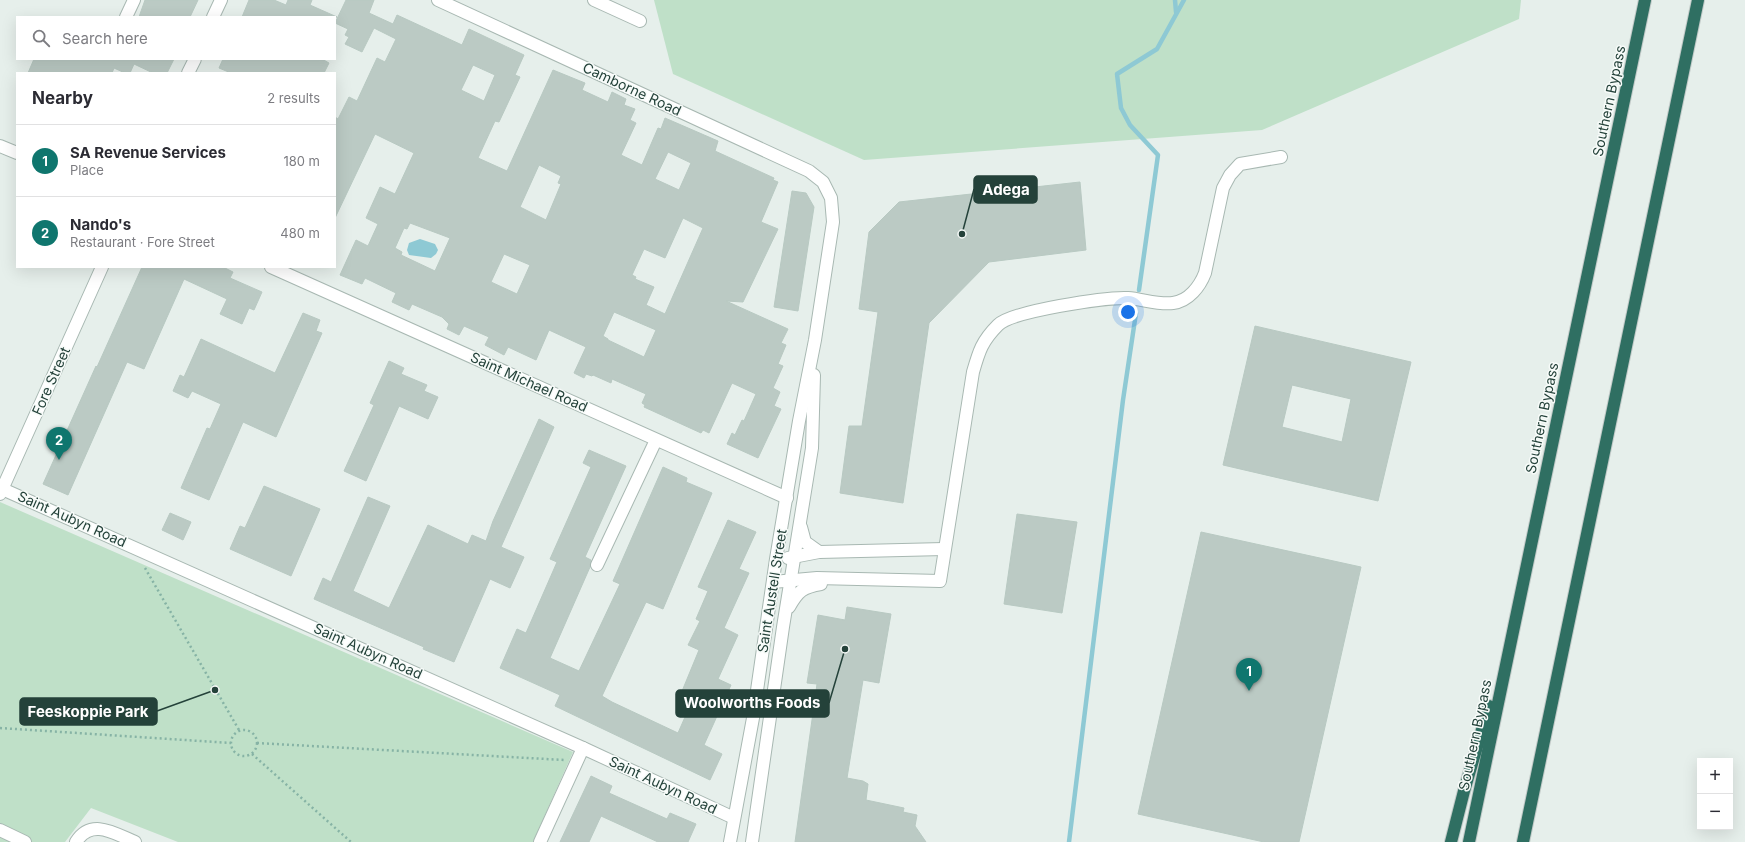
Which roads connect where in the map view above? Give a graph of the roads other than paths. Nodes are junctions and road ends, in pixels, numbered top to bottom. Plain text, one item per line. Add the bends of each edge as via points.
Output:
1 (134, 0) edge
2 (221, 0) edge
3 (438, 0) edge
4 (594, 0) edge
5 (1645, 0) edge
6 (1698, 0) edge
7 (126, 16) edge
8 (213, 16) edge
9 (640, 21) dead end
10 (194, 60) edge
11 (188, 72) edge
12 (0, 146) edge
13 (16, 153) edge
14 (1281, 157) dead end
15 (823, 182) joint
16 (102, 268) edge
17 (273, 268) edge
18 (815, 340) junction
19 (656, 440) junction
20 (1, 490) edge
21 (787, 498) junction
22 (801, 510) junction
23 (944, 549) junction
24 (819, 552) junction
25 (794, 558) junction
26 (776, 559) junction
27 (597, 565) dead end
28 (843, 579) junction
29 (791, 581) junction
30 (773, 582) junction
31 (1513, 625) junction
32 (783, 627) junction
33 (583, 748) junction
34 (734, 818) junction
35 (0, 830) edge
36 (26, 842) edge
37 (76, 842) edge
38 (135, 842) edge
39 (540, 842) edge
40 (730, 842) edge
41 (752, 842) edge
42 (1451, 842) edge
43 (1469, 842) edge
44 (1523, 842) edge

1 - 7 street
2 - 8 street
3 - 15 street, Camborne Road via 809,171
4 - 9 street
5 - 31 highway, Southern Bypass
6 - 44 highway
10 - 11 street
12 - 13 street
14 - 23 street via 1240,164 1230,175 1223,188 1201,283 1183,299 1173,303 1126,298 1073,304 1020,314 999,324 981,345 973,372
15 - 18 street, Saint Austell Street via 831,198 833,222
16 - 20 street, Fore Street
17 - 19 street, Saint Michael Road
18 - 21 street, Saint Austell Street
18 - 22 street, Saint Austell Street via 812,448
19 - 21 street, Saint Michael Road
19 - 27 street
20 - 33 street, Saint Aubyn Road
21 - 26 street, Saint Austell Street
22 - 24 street via 805,542
22 - 25 street, Saint Austell Street
23 - 24 street
23 - 28 street via 940,580
24 - 25 street
25 - 26 street
25 - 29 street, Saint Austell Street
26 - 30 street, Saint Austell Street
28 - 29 street
28 - 32 street via 800,591 788,609
29 - 30 street
29 - 32 street, Saint Austell Street
30 - 34 street, Saint Austell Street via 753,718
31 - 42 highway
31 - 43 highway, Southern Bypass
32 - 41 street, Saint Austell Street
33 - 34 street, Saint Aubyn Road
33 - 39 street
34 - 40 street, Saint Austell Street
35 - 36 street
37 - 38 street via 81,834 95,829

